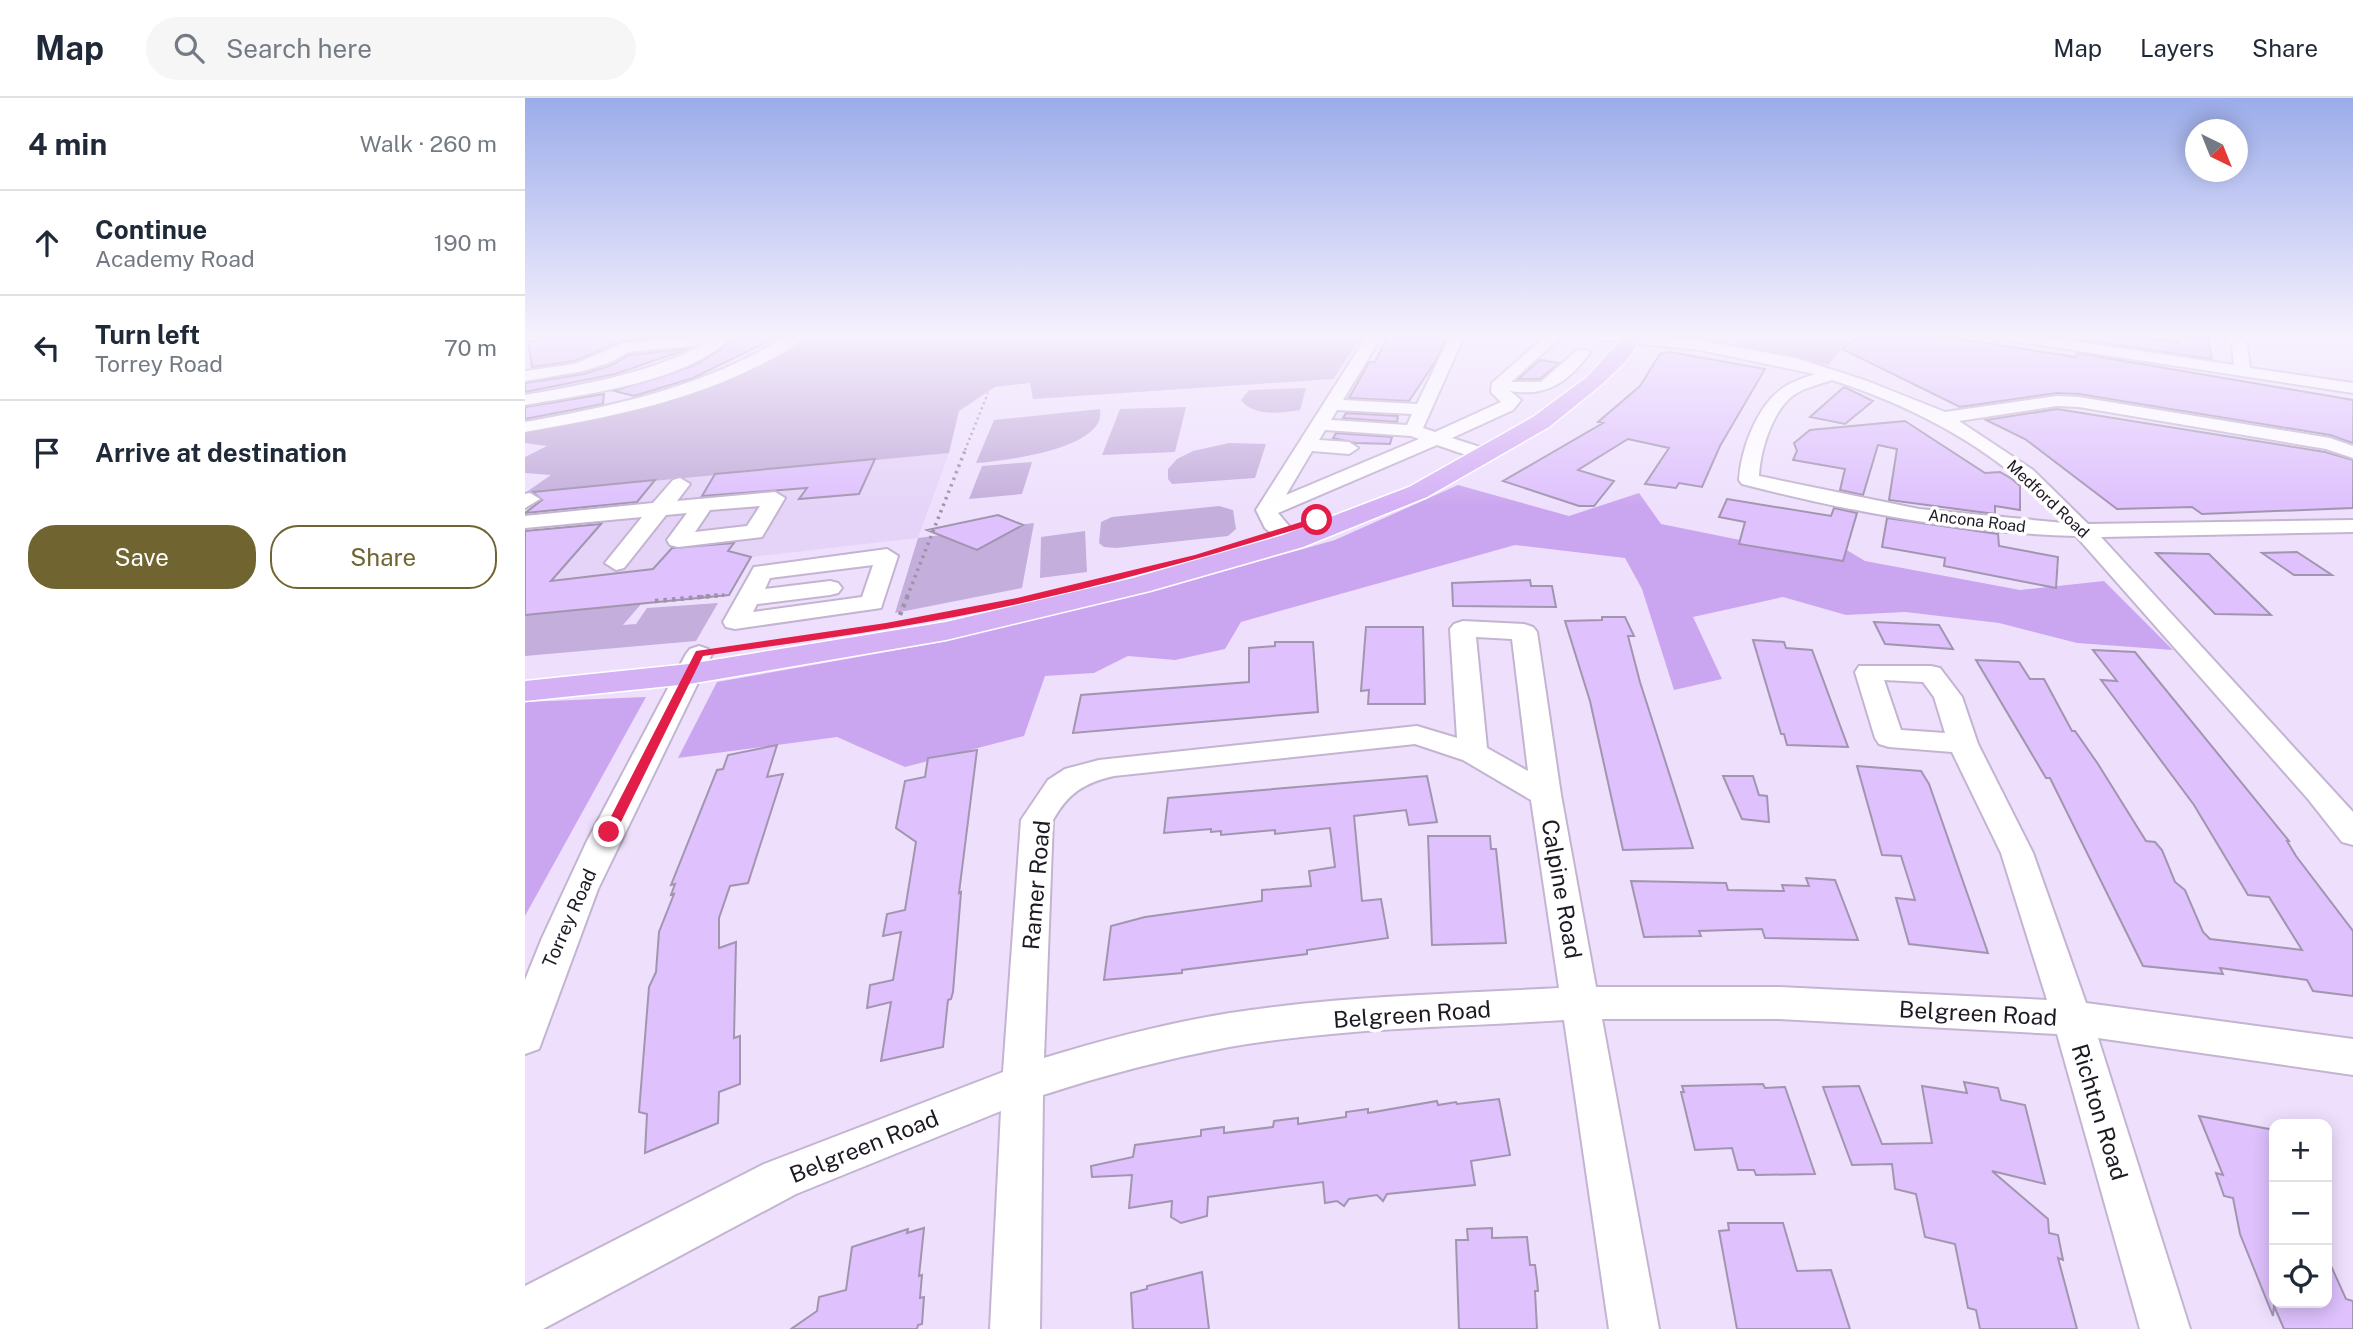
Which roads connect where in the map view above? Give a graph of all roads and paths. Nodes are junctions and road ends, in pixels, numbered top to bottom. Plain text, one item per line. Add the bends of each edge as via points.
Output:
1 (564, 391) edge
2 (680, 391) edge
3 (1340, 391) edge
4 (1431, 391) edge
5 (1499, 391) edge
6 (1581, 391) edge
7 (1789, 391) edge
8 (1876, 391) edge
9 (988, 393) dead end
10 (525, 400) edge
11 (1331, 405) junction
12 (1423, 409) junction
13 (1943, 418) junction
14 (1319, 424) junction
15 (525, 427) edge
16 (1413, 431) junction
17 (1437, 439) junction
18 (1306, 445) junction
19 (1408, 452) junction
20 (2353, 452) edge
21 (1485, 455) junction
22 (1296, 462) junction
23 (1369, 469) junction
24 (1441, 477) junction
25 (680, 484) dead end
26 (740, 502) junction
27 (703, 506) junction
28 (660, 510) junction
29 (1274, 521) junction
30 (525, 522) edge
31 (2353, 526) edge
32 (2083, 530) junction
33 (718, 536) junction
34 (840, 562) junction
35 (616, 564) dead end
36 (655, 601) dead end
37 (723, 604) dead end
38 (821, 612) junction
39 (900, 615) dead end
40 (694, 664) junction
41 (525, 670) edge
42 (525, 691) edge
43 (1963, 744) dead end
44 (1473, 753) junction
45 (2319, 792) junction
46 (1546, 795) junction
47 (2353, 798) edge
48 (2353, 834) edge
49 (1581, 1003) junction
50 (2072, 1018) junction
51 (525, 1037) edge
52 (2353, 1057) edge
53 (1023, 1083) junction
54 (525, 1312) edge
55 (1015, 1329) edge
56 (1634, 1329) edge
57 (2165, 1329) edge

1 - 10 street
2 - 15 street
3 - 11 street
4 - 12 street
5 - 17 street via 1513,400 1507,406
6 - 21 main road
7 - 32 street, Ancona Road via 1778,401 1750,462 1749,480 1939,517
8 - 13 street, Medford Road
9 - 39 path
11 - 12 street
11 - 14 street
12 - 16 street
13 - 20 street via 2057,401 2079,402 2330,444
13 - 32 street, Medford Road via 2026,474
14 - 16 street
14 - 18 street
16 - 17 street
17 - 19 street
17 - 21 street
18 - 19 street
18 - 22 street
19 - 23 street
21 - 24 main road
22 - 23 street
22 - 29 street
23 - 29 street
24 - 29 main road
24 - 40 main road via 1406,497 1293,541 1151,582 946,631
25 - 28 street
26 - 27 street
26 - 33 street
26 - 33 street via 775,498 754,532
27 - 28 street
27 - 33 street via 678,540
28 - 30 street
28 - 35 street
29 - 38 main road via 1083,587 923,620
31 - 32 street, Ancona Road
32 - 45 street, Medford Road
34 - 38 street
34 - 38 street via 887,556 872,603
34 - 38 street via 762,572 735,622
36 - 37 path via 729,594
38 - 40 main road
40 - 41 main road
40 - 42 main road
40 - 51 street, Torrey Road via 577,897 540,986
43 - 50 street, Richton Road via 2017,853
44 - 46 street, Ramer Road
44 - 46 street, Calpine Road via 1463,629 1524,632
44 - 53 street, Ramer Road via 1417,735 1114,766 1080,774 1052,791 1037,820
45 - 47 street
45 - 48 street, Medford Road
46 - 49 street, Calpine Road
49 - 50 street, Belgreen Road via 1779,1003
49 - 53 street, Belgreen Road via 1361,1016 1231,1030 1117,1054
49 - 56 street, Calpine Road
50 - 52 street, Belgreen Road
50 - 57 street, Richton Road
53 - 54 street, Belgreen Road via 780,1180
53 - 55 street, Ramer Road

